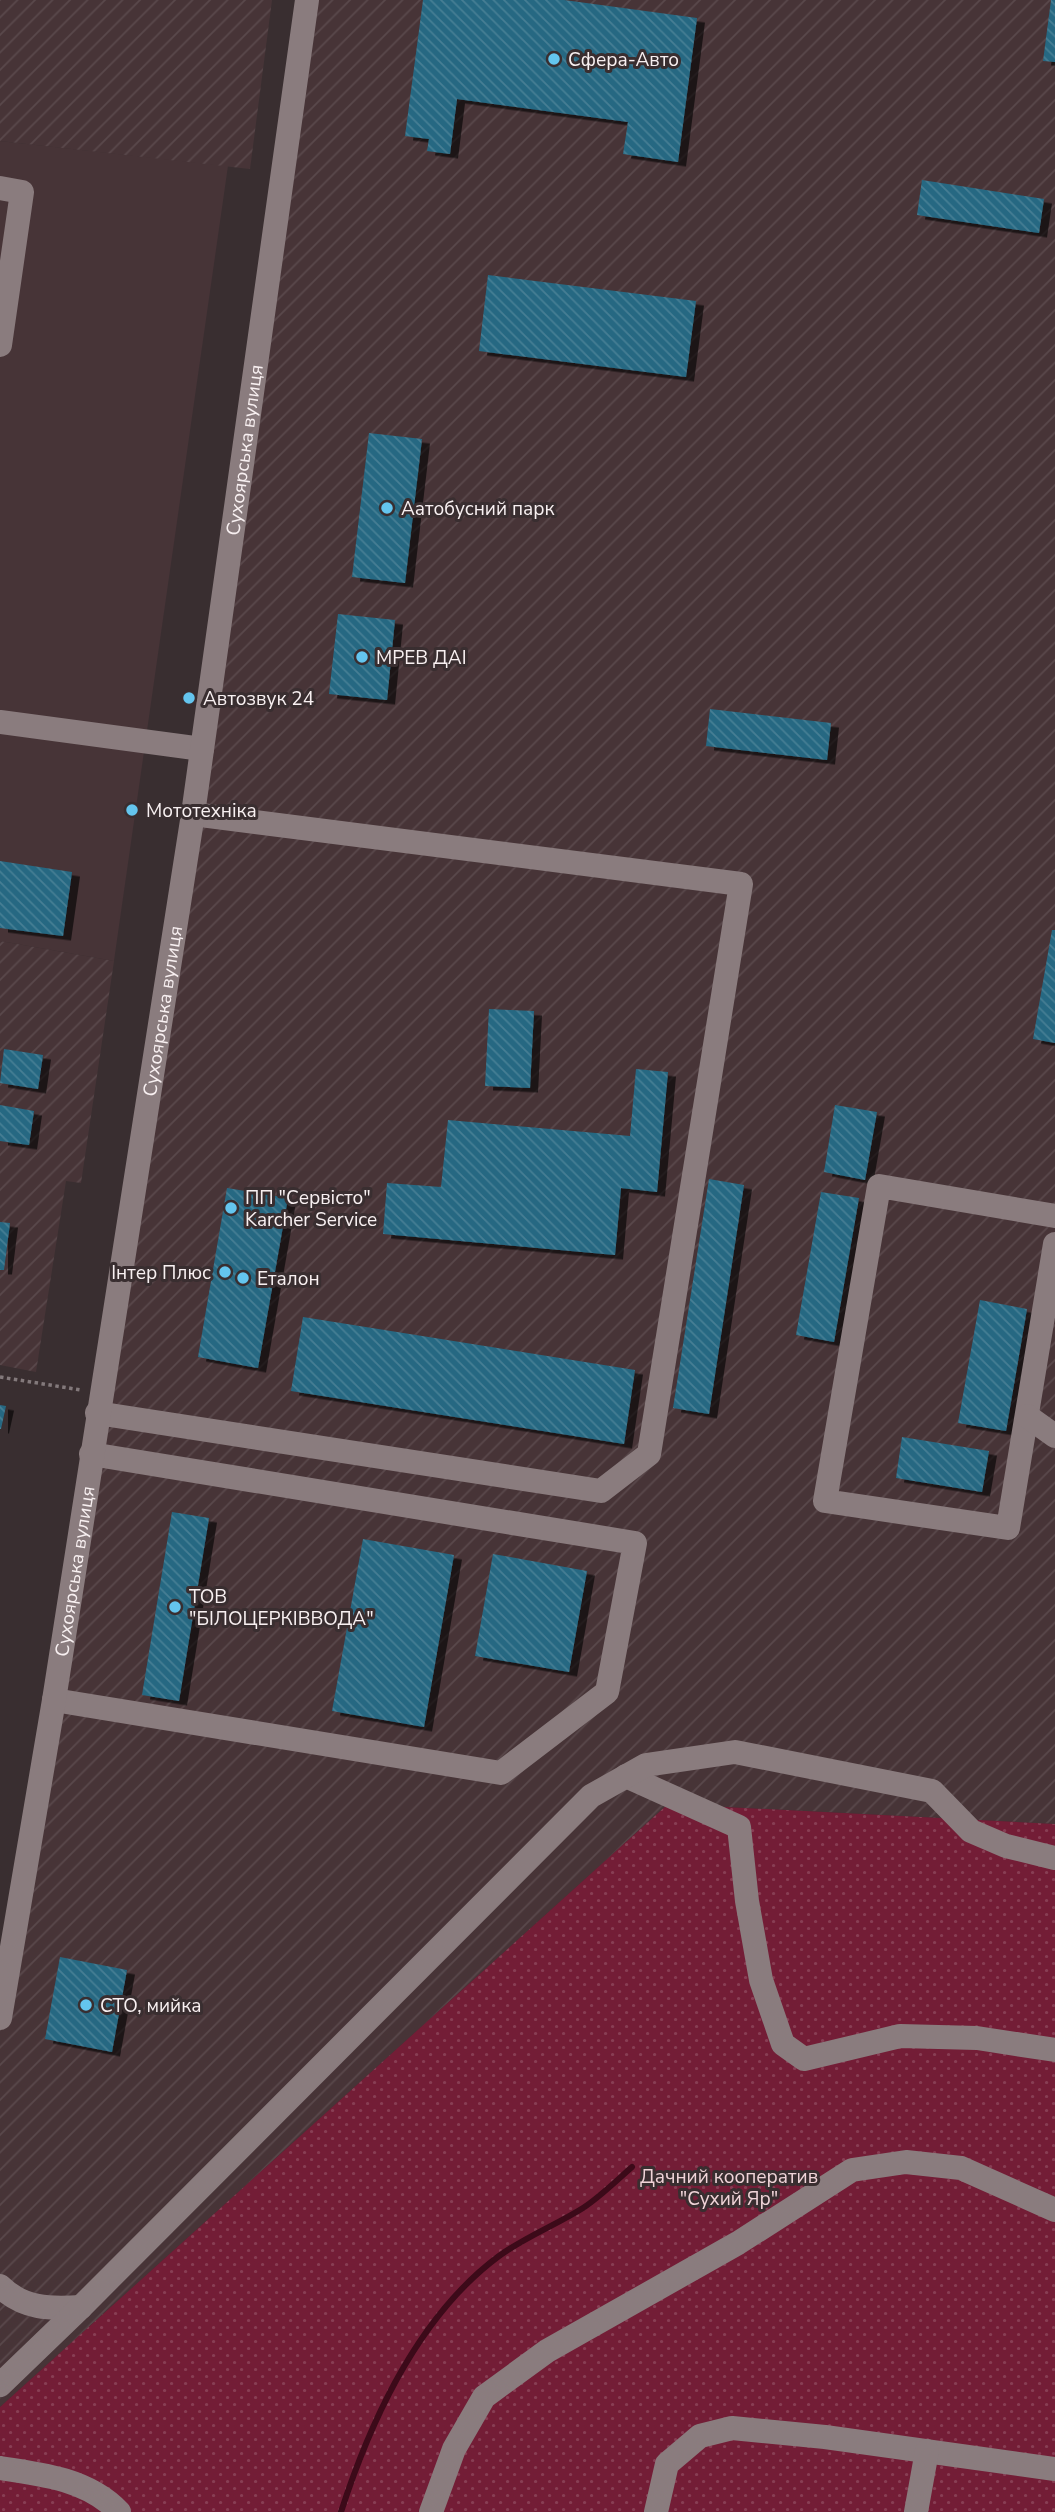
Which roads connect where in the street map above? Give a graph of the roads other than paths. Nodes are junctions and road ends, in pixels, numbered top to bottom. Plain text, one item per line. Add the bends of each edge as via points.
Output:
1 (307, 0) edge
2 (0, 188) edge
3 (0, 345) edge
4 (0, 722) edge
5 (202, 749) junction
6 (193, 814) junction
7 (1055, 1216) edge
8 (1055, 1244) edge
9 (99, 1403) junction
10 (1027, 1416) junction
11 (1055, 1436) edge
12 (91, 1454) junction
13 (54, 1700) junction
14 (626, 1776) junction
15 (1055, 1858) edge
16 (0, 2018) edge
17 (1055, 2050) edge
18 (1055, 2210) edge
19 (0, 2286) edge
20 (82, 2308) junction
21 (0, 2385) edge
22 (927, 2451) junction
23 (0, 2469) edge
24 (1055, 2469) edge
25 (119, 2512) edge
26 (431, 2512) edge
27 (656, 2512) edge
28 (916, 2512) edge

1 - 5 street, Сухоярська вулиця
2 - 3 street via 22,192
4 - 5 street
5 - 6 street, Сухоярська вулиця
6 - 9 street, Сухоярська вулиця
6 - 9 street via 741,884 649,1454 601,1491
7 - 10 street via 879,1186 825,1501 1008,1528
8 - 10 street
9 - 12 street, Сухоярська вулиця
10 - 11 street
12 - 13 street, Сухоярська вулиця
12 - 13 street via 635,1543 607,1692 501,1773
13 - 16 street, Сухоярська вулиця
14 - 15 street via 646,1765 735,1752 932,1791 971,1831 1006,1846
14 - 17 street via 739,1827 761,1980 783,2044 804,2059 900,2036 977,2038
14 - 20 street via 591,1796
18 - 26 street via 961,2168 906,2162 852,2171 738,2243 547,2351 484,2397 454,2449
19 - 20 street via 13,2299 46,2309
20 - 21 street
22 - 24 street
22 - 27 street via 732,2428 700,2437 667,2464
22 - 28 street
23 - 25 street via 32,2472 90,2488

